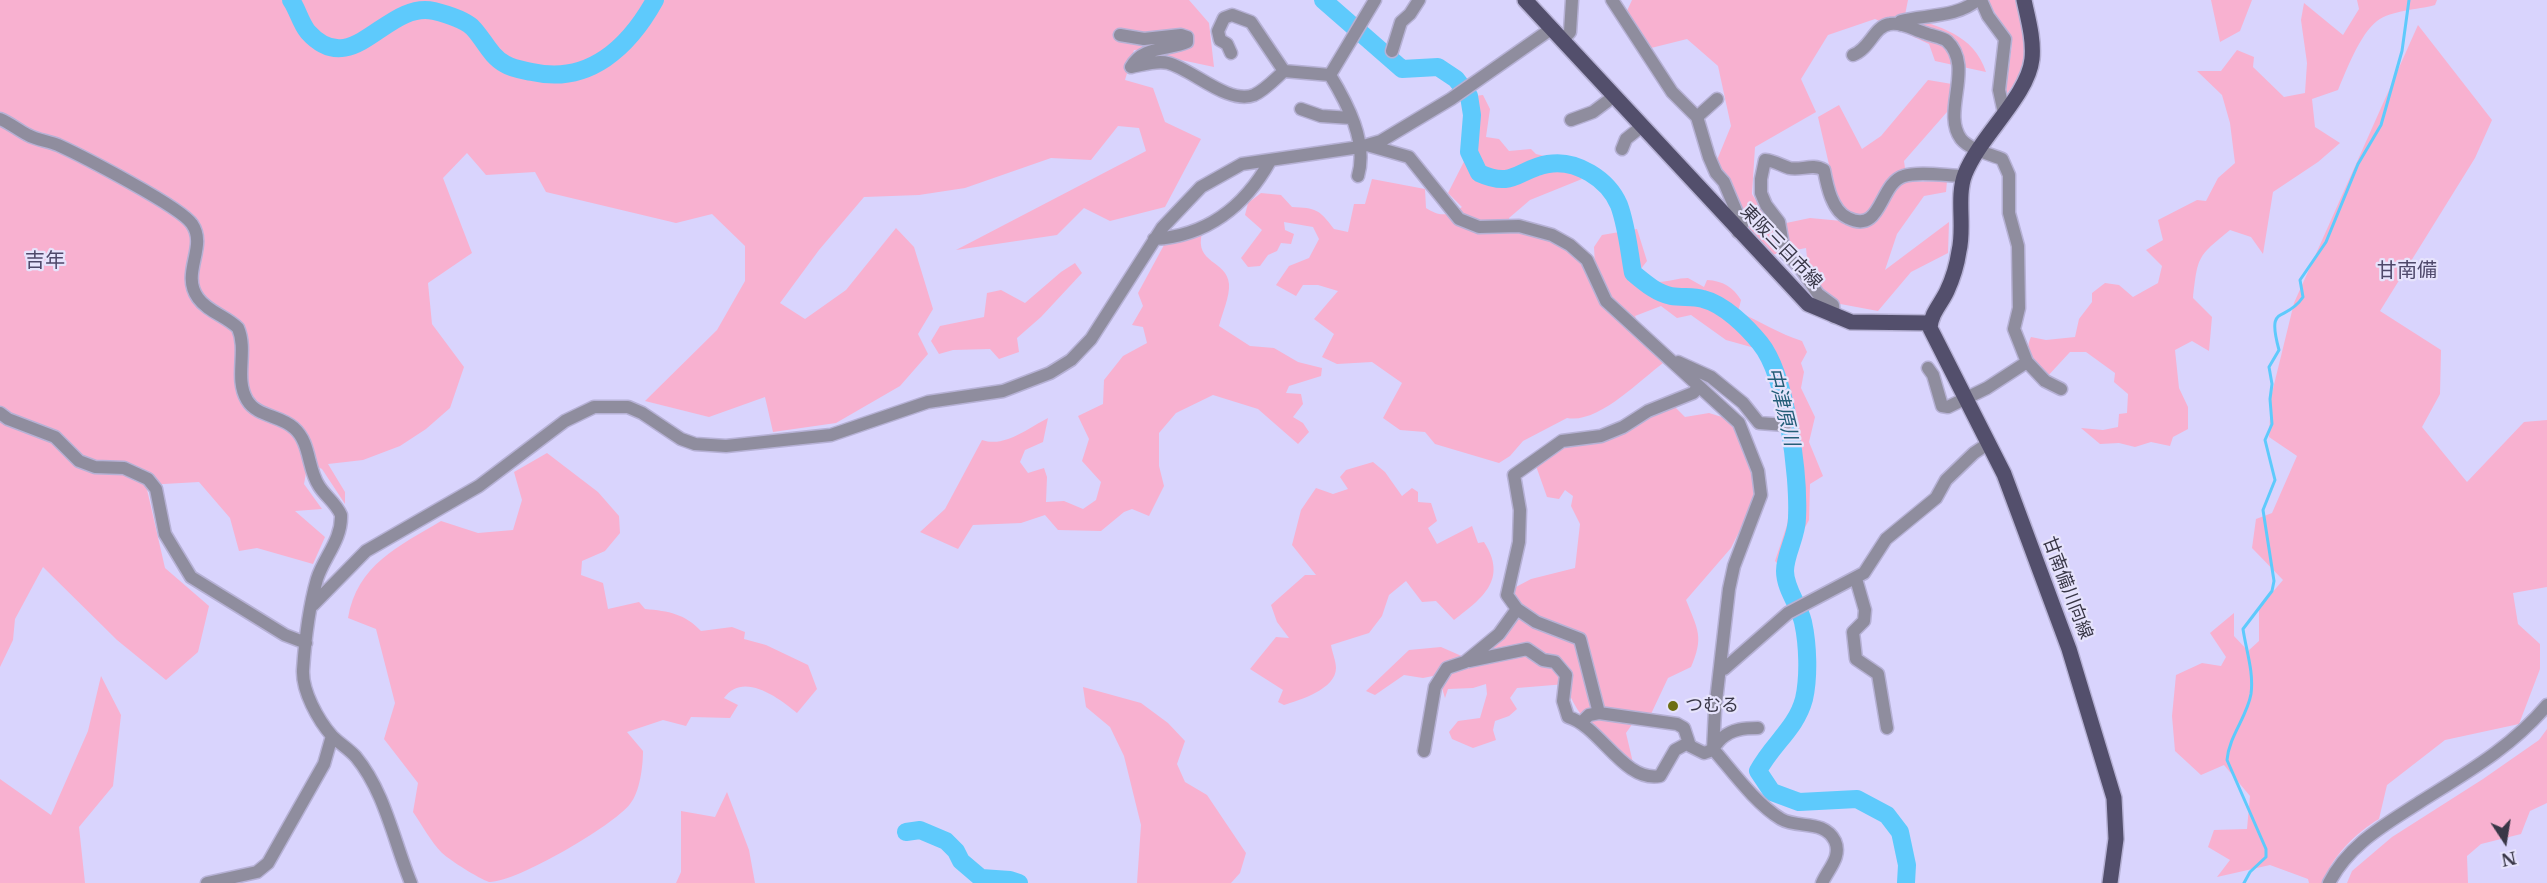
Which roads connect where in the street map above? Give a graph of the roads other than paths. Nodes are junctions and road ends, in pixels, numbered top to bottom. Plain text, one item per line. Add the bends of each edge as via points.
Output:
1 (1375, 0) edge
2 (1419, 0) edge
3 (1525, 0) edge
4 (1572, 0) edge
5 (1612, 0) edge
6 (1979, 0) edge
7 (2024, 0) edge
8 (1421, 16) dead end
9 (1901, 25) junction
10 (1120, 35) dead end
11 (1556, 35) junction
12 (1392, 51) dead end
13 (1231, 53) dead end
14 (1853, 55) dead end
15 (1284, 71) junction
16 (1330, 75) junction
17 (1613, 97) junction
18 (1717, 99) dead end
19 (1301, 109) dead end
20 (2004, 113) junction
21 (1352, 117) junction
22 (1696, 117) junction
23 (0, 119) edge
24 (1571, 120) dead end
25 (1641, 127) junction
26 (1363, 146) junction
27 (1622, 149) dead end
28 (1978, 149) junction
29 (1270, 161) junction
30 (1358, 176) dead end
31 (1964, 176) junction
32 (1738, 232) junction
33 (1154, 239) junction
34 (1834, 317) junction
35 (1930, 323) junction
36 (2027, 362) junction
37 (1673, 363) junction
38 (1928, 369) dead end
39 (1699, 387) junction
40 (2061, 389) dead end
41 (1966, 399) junction
42 (0, 413) edge
43 (1785, 425) dead end
44 (1989, 443) junction
45 (1856, 579) junction
46 (313, 604) junction
47 (1517, 609) junction
48 (306, 643) junction
49 (1465, 662) junction
50 (1720, 669) junction
51 (2547, 705) edge
52 (1599, 713) junction
53 (1581, 723) junction
54 (1758, 728) dead end
55 (1887, 728) dead end
56 (333, 736) junction
57 (1688, 743) junction
58 (1713, 749) junction
59 (1424, 751) dead end
60 (207, 883) edge
61 (411, 883) edge
62 (1822, 883) edge
63 (2110, 883) edge
64 (2329, 883) edge

1 - 16 street
2 - 8 street
2 - 12 street via 1401,22
3 - 11 main road, 東阪三日市線
4 - 11 street via 1570,32
5 - 22 street via 1672,92
6 - 9 street via 1964,8 1901,21
6 - 20 street via 2005,39 1999,90
7 - 20 main road via 2032,36 2032,61 2025,82
9 - 14 street via 1888,24 1879,29 1864,51
9 - 28 street via 1945,40 1951,48 1958,72 1956,125 1962,139
10 - 15 street via 1144,39 1181,34 1187,42 1154,49 1131,67 1166,62 1239,96 1261,91
11 - 17 main road, 東阪三日市線
11 - 26 street via 1478,80 1396,135
13 - 15 street via 1218,31 1224,18 1232,15 1251,22
15 - 16 street
16 - 21 street
17 - 24 street via 1593,112
17 - 25 main road, 東阪三日市線
18 - 22 street
19 - 21 street via 1322,116
20 - 28 main road
21 - 26 street
22 - 32 street via 1709,157 1742,225
23 - 46 street via 29,136 56,144 184,214 195,229 192,287 204,306 238,328 242,386 248,402 294,427 306,444 315,480 341,516 339,534 317,579
25 - 27 street
25 - 32 main road, 東阪三日市線
26 - 29 street
26 - 30 street
26 - 37 street via 1409,157 1459,219 1479,227 1519,226 1552,235 1570,245 1587,260 1606,301
28 - 31 main road
28 - 36 street via 2002,159 2009,175 2009,213 2018,246 2019,308 2014,329
29 - 33 street via 1242,164 1209,181 1173,214
29 - 33 street via 1258,183 1236,208 1182,236
31 - 34 street via 1904,175 1894,182 1879,211 1868,220 1856,222 1844,217 1833,200 1824,170 1818,166 1790,168 1778,161 1765,160 1761,194 1779,222 1784,251 1818,294 1833,305
31 - 35 main road via 1959,252 1946,293
32 - 34 main road, 東阪三日市線 via 1808,304
33 - 46 street via 1091,339 1050,374 1003,391 928,402 831,435 726,446 688,441 627,407 594,407 565,421 479,486 366,551
34 - 35 main road, 東阪三日市線 via 1851,322
35 - 41 main road, 甘南備川向線 via 1936,344
36 - 40 street via 2045,381
36 - 41 street
37 - 39 street
37 - 43 street via 1677,361 1711,377 1743,403 1759,423
38 - 41 street via 1934,375 1942,406
39 - 47 street via 1612,432 1562,441 1514,475 1520,510 1519,542 1507,595
39 - 50 street via 1739,423 1761,484 1756,509 1734,566
41 - 44 main road, 甘南備川向線
42 - 48 street via 45,432 79,461 95,467 124,468 148,479 156,489 165,534 192,577 285,636
44 - 45 street via 1946,480 1936,498 1886,539 1872,564
44 - 63 main road, 甘南備川向線 via 2066,638 2110,786 2116,826
45 - 50 street via 1788,613
45 - 55 street via 1865,610 1864,621 1853,632 1853,649 1856,659 1878,675
46 - 48 street
47 - 49 street via 1499,634
47 - 52 street via 1536,622 1580,639
48 - 56 street via 305,687
49 - 53 street via 1531,649 1563,670 1565,712
49 - 59 street via 1447,669 1435,687
50 - 58 street
51 - 64 street via 2507,746 2368,836 2344,858
52 - 53 street via 1589,715
52 - 57 street via 1677,724 1684,728
53 - 57 street via 1633,771 1653,778 1660,776 1675,750
54 - 58 street via 1728,733
56 - 60 street via 320,772 268,863 257,872
56 - 61 street via 356,757 378,792
57 - 58 street via 1697,751
58 - 62 street via 1783,820 1828,833 1837,851

